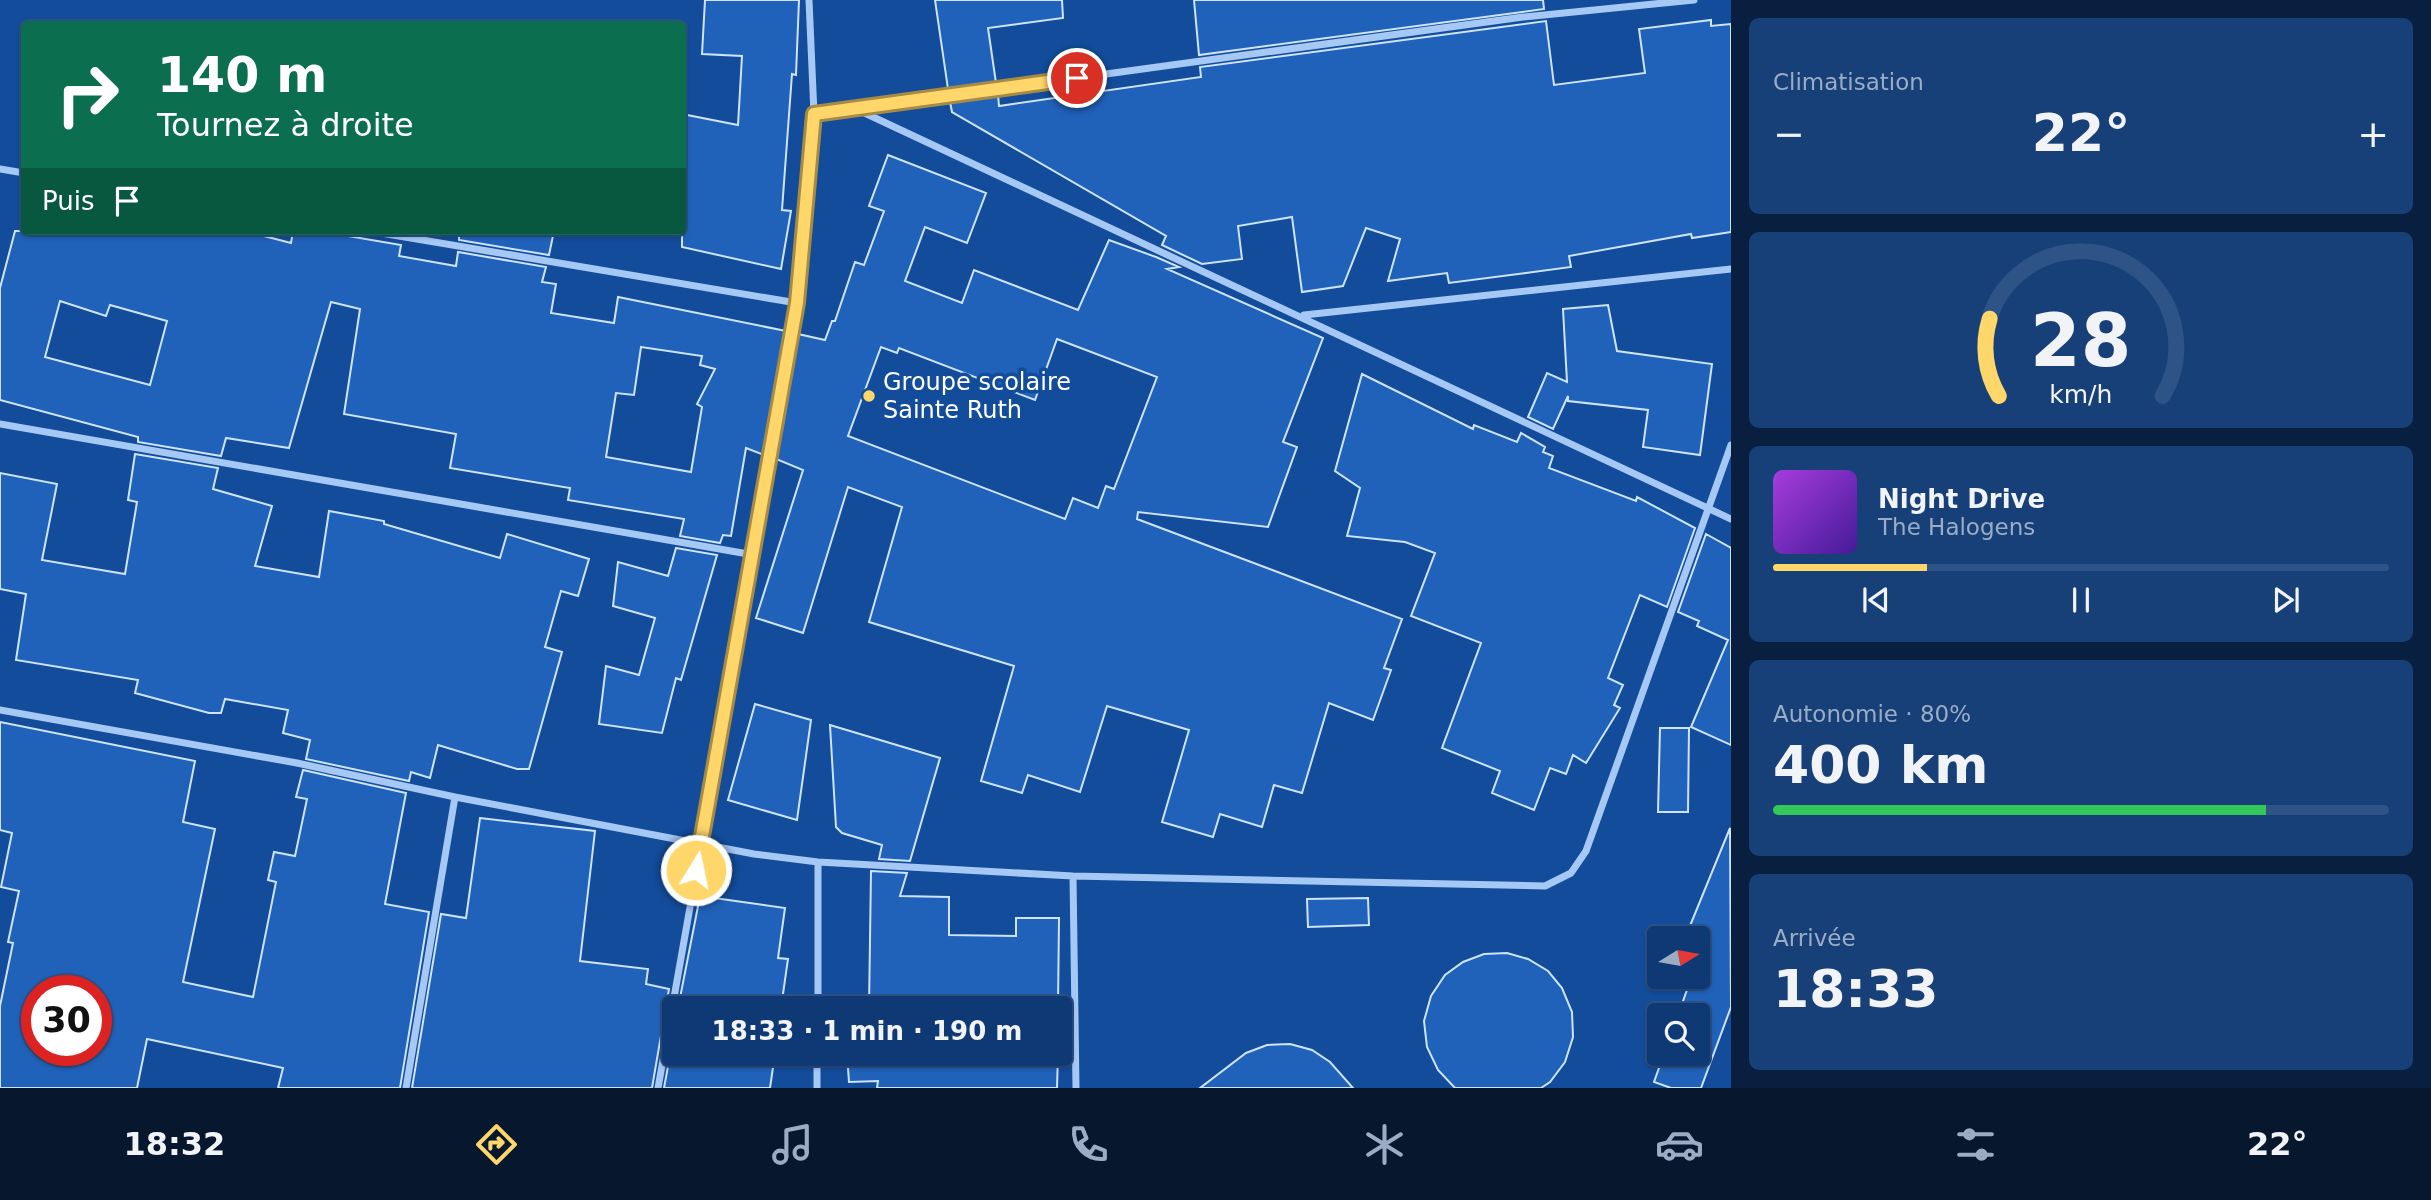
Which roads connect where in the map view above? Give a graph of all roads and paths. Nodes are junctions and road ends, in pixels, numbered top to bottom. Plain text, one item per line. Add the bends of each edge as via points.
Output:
1 (809, 0) edge
2 (1695, 0) edge
3 (856, 108) junction
4 (814, 114) junction
5 (0, 169) edge
6 (21, 172) edge
7 (393, 235) edge
8 (1731, 270) edge
9 (797, 303) junction
10 (1301, 315) junction
11 (0, 424) edge
12 (1731, 445) edge
13 (1708, 510) junction
14 (1731, 519) edge
15 (754, 555) junction
16 (0, 710) edge
17 (454, 797) junction
18 (700, 843) junction
19 (818, 862) junction
20 (1073, 876) junction
21 (818, 996) edge
22 (817, 1066) edge
23 (406, 1088) edge
24 (658, 1088) edge
25 (817, 1088) edge
26 (1076, 1088) edge

1 - 4 street
2 - 3 street via 1523,17
3 - 4 street
3 - 10 street
4 - 9 street
5 - 6 street
7 - 9 street
8 - 10 street
9 - 15 street
10 - 13 street
11 - 15 street
12 - 13 street
13 - 14 street
13 - 20 street via 1586,851 1571,873 1545,886
15 - 18 street
16 - 17 street via 297,763
17 - 18 street
17 - 23 street
18 - 19 street
18 - 24 street
19 - 20 street
19 - 21 street
20 - 26 street
22 - 25 street

